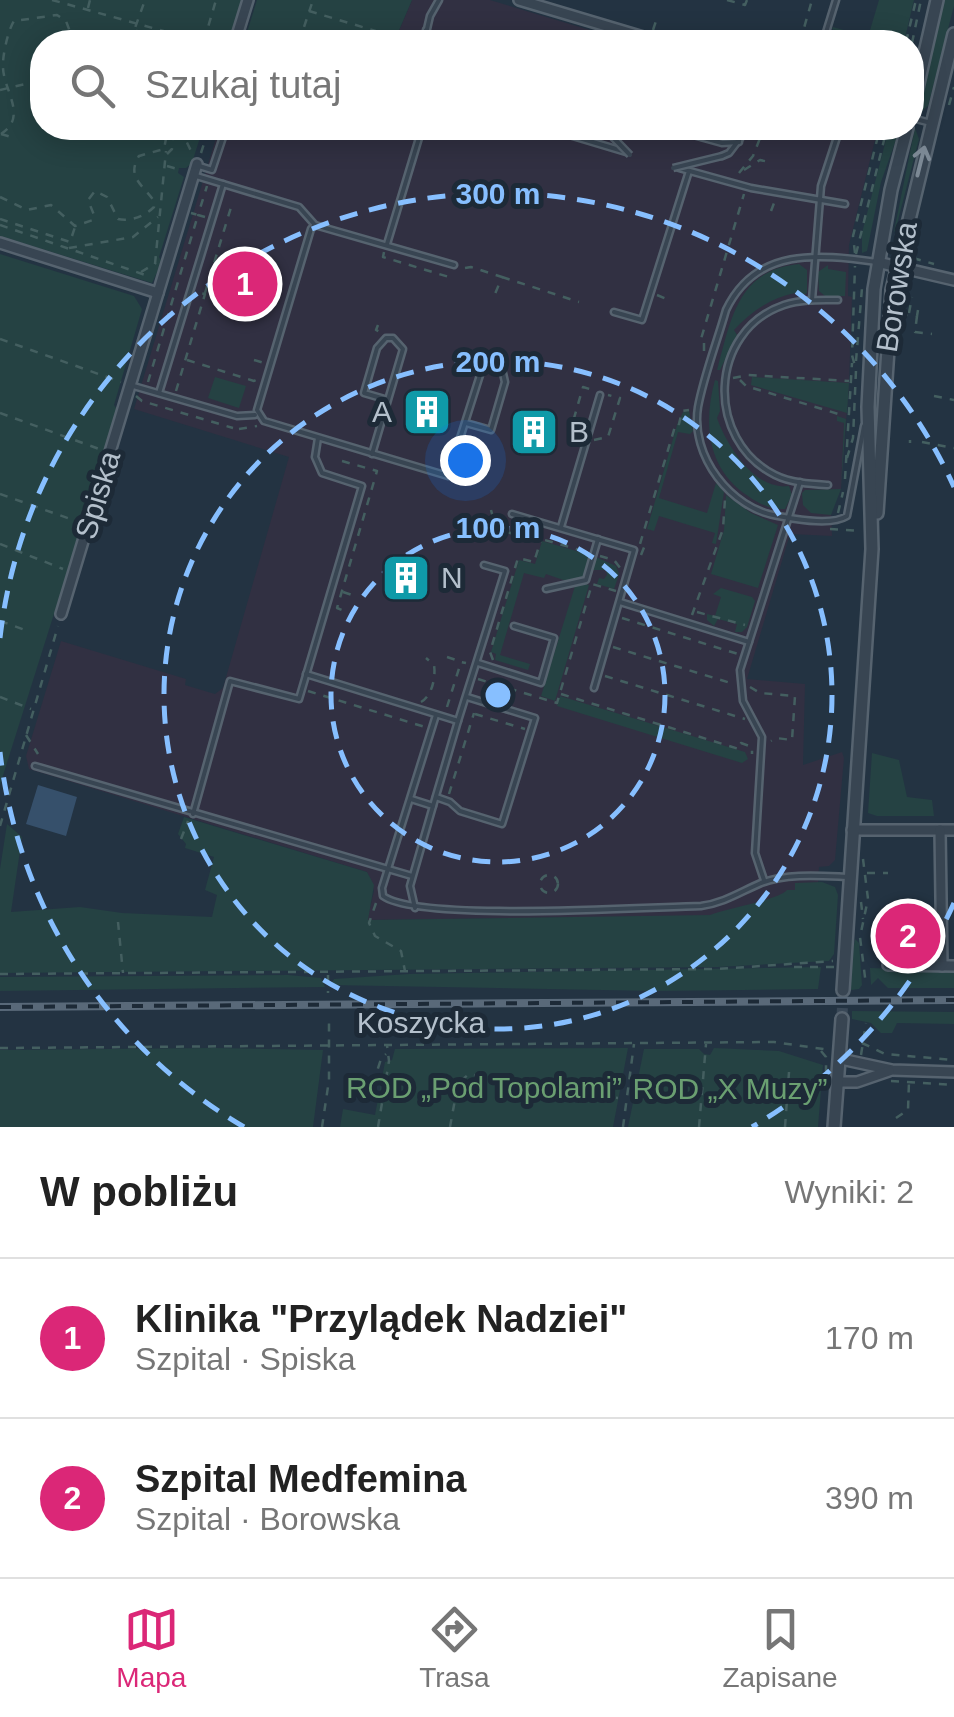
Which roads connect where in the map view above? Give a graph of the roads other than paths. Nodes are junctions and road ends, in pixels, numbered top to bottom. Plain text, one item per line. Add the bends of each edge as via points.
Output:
1 (248, 0) edge
2 (438, 0) edge
3 (519, 0) edge
4 (836, 0) edge
5 (937, 0) edge
6 (239, 30) edge
7 (426, 30) edge
8 (620, 30) edge
9 (827, 30) edge
10 (954, 34) edge
11 (924, 57) edge
12 (924, 121) edge
13 (931, 122) junction
14 (222, 140) edge
15 (418, 140) edge
16 (585, 140) edge
17 (616, 140) edge
18 (711, 140) edge
19 (837, 140) edge
20 (904, 140) edge
21 (739, 142) joint
22 (197, 165) junction
23 (688, 171) junction
24 (224, 184) junction
25 (820, 200) junction
26 (845, 204) dead end
27 (315, 225) junction
28 (0, 242) edge
29 (387, 244) junction
30 (816, 259) junction
31 (878, 262) junction
32 (454, 265) dead end
33 (896, 268) junction
34 (954, 280) edge
35 (163, 294) junction
36 (812, 300) junction
37 (838, 300) dead end
38 (614, 312) dead end
39 (133, 386) junction
40 (160, 393) junction
41 (600, 395) dead end
42 (388, 400) junction
43 (868, 412) junction
44 (257, 414) junction
45 (466, 422) junction
46 (318, 438) junction
47 (372, 454) junction
48 (800, 482) junction
49 (828, 485) dead end
50 (512, 514) dead end
51 (790, 518) junction
52 (560, 528) junction
53 (598, 538) junction
54 (872, 546) junction
55 (484, 565) dead end
56 (546, 589) dead end
57 (620, 602) junction
58 (61, 614) road end
59 (514, 626) dead end
60 (748, 642) junction
61 (477, 665) junction
62 (306, 674) junction
63 (594, 688) dead end
64 (467, 696) junction
65 (436, 715) junction
66 (458, 721) junction
67 (35, 766) road end
68 (436, 797) junction
69 (410, 799) junction
70 (432, 806) junction
71 (192, 814) junction
72 (852, 830) junction
73 (940, 830) junction
74 (954, 830) edge
75 (388, 870) junction
76 (412, 876) junction
77 (850, 877) junction
78 (764, 882) junction
79 (415, 908) junction
80 (888, 965) dead end
81 (942, 966) junction
82 (954, 966) edge
83 (843, 990) tunnel mouth
84 (842, 1018) tunnel mouth
85 (841, 1055) junction
86 (954, 1072) edge
87 (888, 1075) junction
88 (838, 1082) junction
89 (834, 1127) edge

1 - 6 street
2 - 7 lane
3 - 8 street
4 - 9 lane
5 - 11 street
10 - 13 street, Borowska
12 - 13 lane
33 -> 13 street, Borowska
14 - 22 lane via 212,170
15 - 29 lane
16 - 17 lane, bridge via 630,154
18 - 21 lane
19 - 25 lane
20 - 31 street, Borowska
21 - 23 lane, bridge via 722,156 674,168
22 - 24 lane via 209,180
22 - 35 street, Spiska
23 - 25 lane
23 - 38 lane via 642,320
24 - 27 lane via 299,207
24 - 40 lane
25 - 26 lane
25 - 30 lane
27 - 29 lane
27 - 44 lane
28 - 35 street
29 - 32 lane
30 - 31 lane
30 - 36 lane
30 - 51 lane via 765,266 742,285 726,310 698,410 706,454 725,487 750,507
31 - 33 street
31 - 43 street, Borowska
33 - 34 street
33 - 54 street, Borowska
35 - 39 street, Spiska
36 - 37 lane
36 - 48 lane via 780,306 757,320 736,344 725,377 728,420 742,448 776,476
39 - 40 lane
39 - 58 street, Spiska
40 - 44 lane via 236,416
41 - 52 lane
42 - 42 lane via 364,393 377,348 393,338 403,350
42 - 47 lane
43 - 51 lane via 848,513 838,520
43 - 54 street, Borowska
44 - 46 lane
45 - 45 lane via 481,372 487,366 502,369 505,382 491,430
45 - 47 lane via 448,476
46 - 47 lane
46 - 62 lane via 315,457 322,472 362,486
48 - 49 lane
48 - 51 lane
50 - 52 lane
51 - 60 lane
52 - 53 lane
53 - 56 lane via 586,580
53 - 57 lane via 634,550
54 - 72 street, Borowska
55 - 61 lane via 505,571
57 - 60 lane
57 - 63 lane
59 - 61 lane via 554,638 541,684
60 - 78 lane via 739,685 762,736 755,853
61 - 64 lane
62 - 65 lane
62 - 71 lane via 299,699 230,681
64 - 66 lane
64 - 68 lane via 535,718 502,824
65 - 66 lane
65 - 69 lane
66 - 68 lane
67 - 71 lane
68 - 70 lane
69 - 70 lane
69 - 75 lane
70 - 76 lane
71 - 75 lane
72 - 73 street
72 - 77 street, Borowska
73 - 74 street
73 - 81 street
75 - 76 lane
75 - 79 lane via 383,896
76 - 79 lane
77 - 78 lane
77 - 83 street, Borowska
78 - 79 lane via 701,906
80 - 81 street
81 - 82 street
84 - 85 street
85 - 87 street
85 - 88 street
86 - 87 street
87 - 88 street
88 - 89 street

